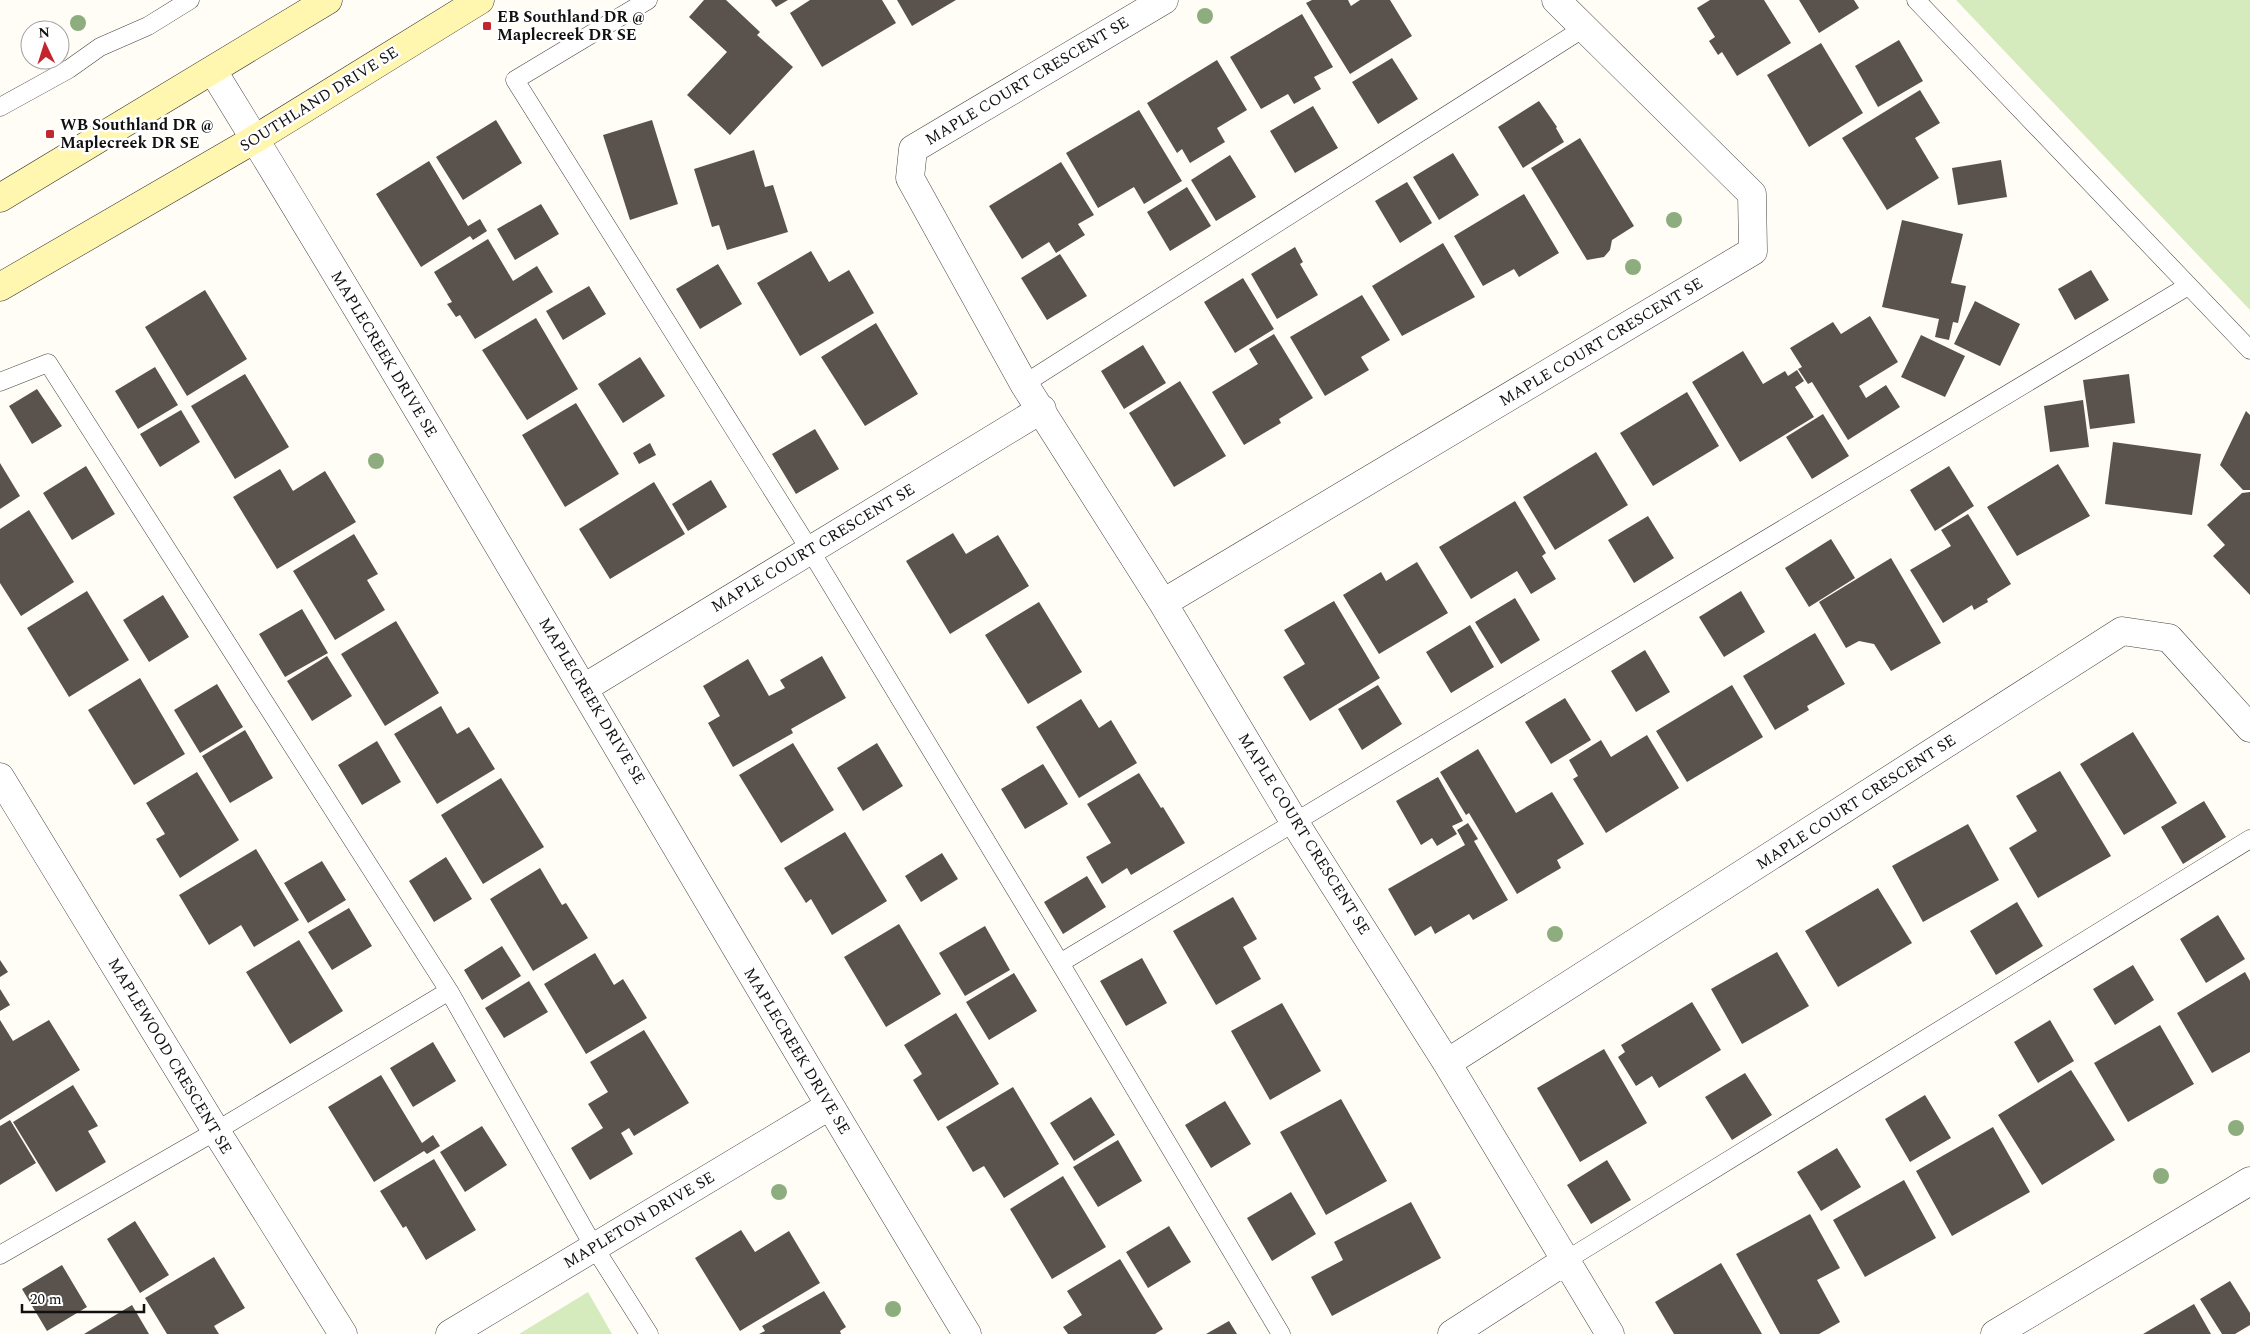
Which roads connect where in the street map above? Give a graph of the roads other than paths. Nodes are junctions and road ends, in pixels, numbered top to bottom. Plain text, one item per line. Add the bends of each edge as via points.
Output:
1 (190, 0) edge
2 (328, 0) edge
3 (480, 0) edge
4 (648, 0) edge
5 (1164, 0) edge
6 (1556, 0) edge
7 (1916, 0) edge
8 (1584, 28) junction
9 (213, 71) junction
10 (0, 107) edge
11 (255, 139) junction
12 (0, 198) edge
13 (2188, 286) junction
14 (0, 287) edge
15 (2250, 350) edge
16 (0, 382) edge
17 (1024, 384) junction
18 (1042, 409) junction
19 (810, 550) junction
20 (1164, 603) junction
21 (584, 688) junction
22 (2250, 728) edge
23 (0, 777) edge
24 (1295, 824) junction
25 (2250, 839) edge
26 (1060, 963) junction
27 (449, 991) junction
28 (1447, 1063) junction
29 (829, 1106) junction
30 (216, 1132) junction
31 (2250, 1181) edge
32 (594, 1247) junction
33 (0, 1255) edge
34 (1565, 1261) junction
35 (343, 1334) edge
36 (450, 1334) edge
37 (649, 1334) edge
38 (967, 1334) edge
39 (1281, 1334) edge
40 (1452, 1334) edge
41 (1610, 1334) edge
42 (1995, 1334) edge

1 - 10 lane via 148,26 100,47 69,69
2 - 9 main road
3 - 11 main road, SOUTHLAND DRIVE SE
4 - 19 lane via 515,80
5 - 17 street, MAPLE COURT CRESCENT SE via 913,149 910,178
6 - 8 street, MAPLE COURT CRESCENT SE
7 - 13 lane
8 - 17 lane
8 - 20 street, MAPLE COURT CRESCENT SE via 1752,194 1752,251
9 - 11 street, MAPLECREEK DRIVE SE
9 - 12 main road
11 - 14 main road, SOUTHLAND DRIVE SE
11 - 21 street, MAPLECREEK DRIVE SE
13 - 15 lane
13 - 24 lane
16 - 27 lane via 48,364
17 - 18 street, MAPLE COURT CRESCENT SE
18 - 19 street, MAPLE COURT CRESCENT SE
18 - 20 street, MAPLE COURT CRESCENT SE
19 - 21 street, MAPLE COURT CRESCENT SE
19 - 26 lane
20 - 24 street, MAPLE COURT CRESCENT SE
21 - 29 street, MAPLECREEK DRIVE SE
22 - 28 street, MAPLE COURT CRESCENT SE via 2169,638 2122,631
23 - 30 street, MAPLEWOOD CRESCENT SE
24 - 26 lane
24 - 28 street, MAPLE COURT CRESCENT SE
25 - 34 lane
26 - 39 lane
27 - 30 lane
27 - 32 lane
28 - 34 street, MAPLE COURT CRESCENT SE
29 - 32 street, MAPLETON DRIVE SE
29 - 38 street, MAPLECREEK DRIVE SE
30 - 33 lane
30 - 35 street, MAPLEWOOD CRESCENT SE
31 - 42 street
32 - 36 street, MAPLETON DRIVE SE
32 - 37 lane
34 - 40 street
34 - 41 street, MAPLE COURT CRESCENT SE

